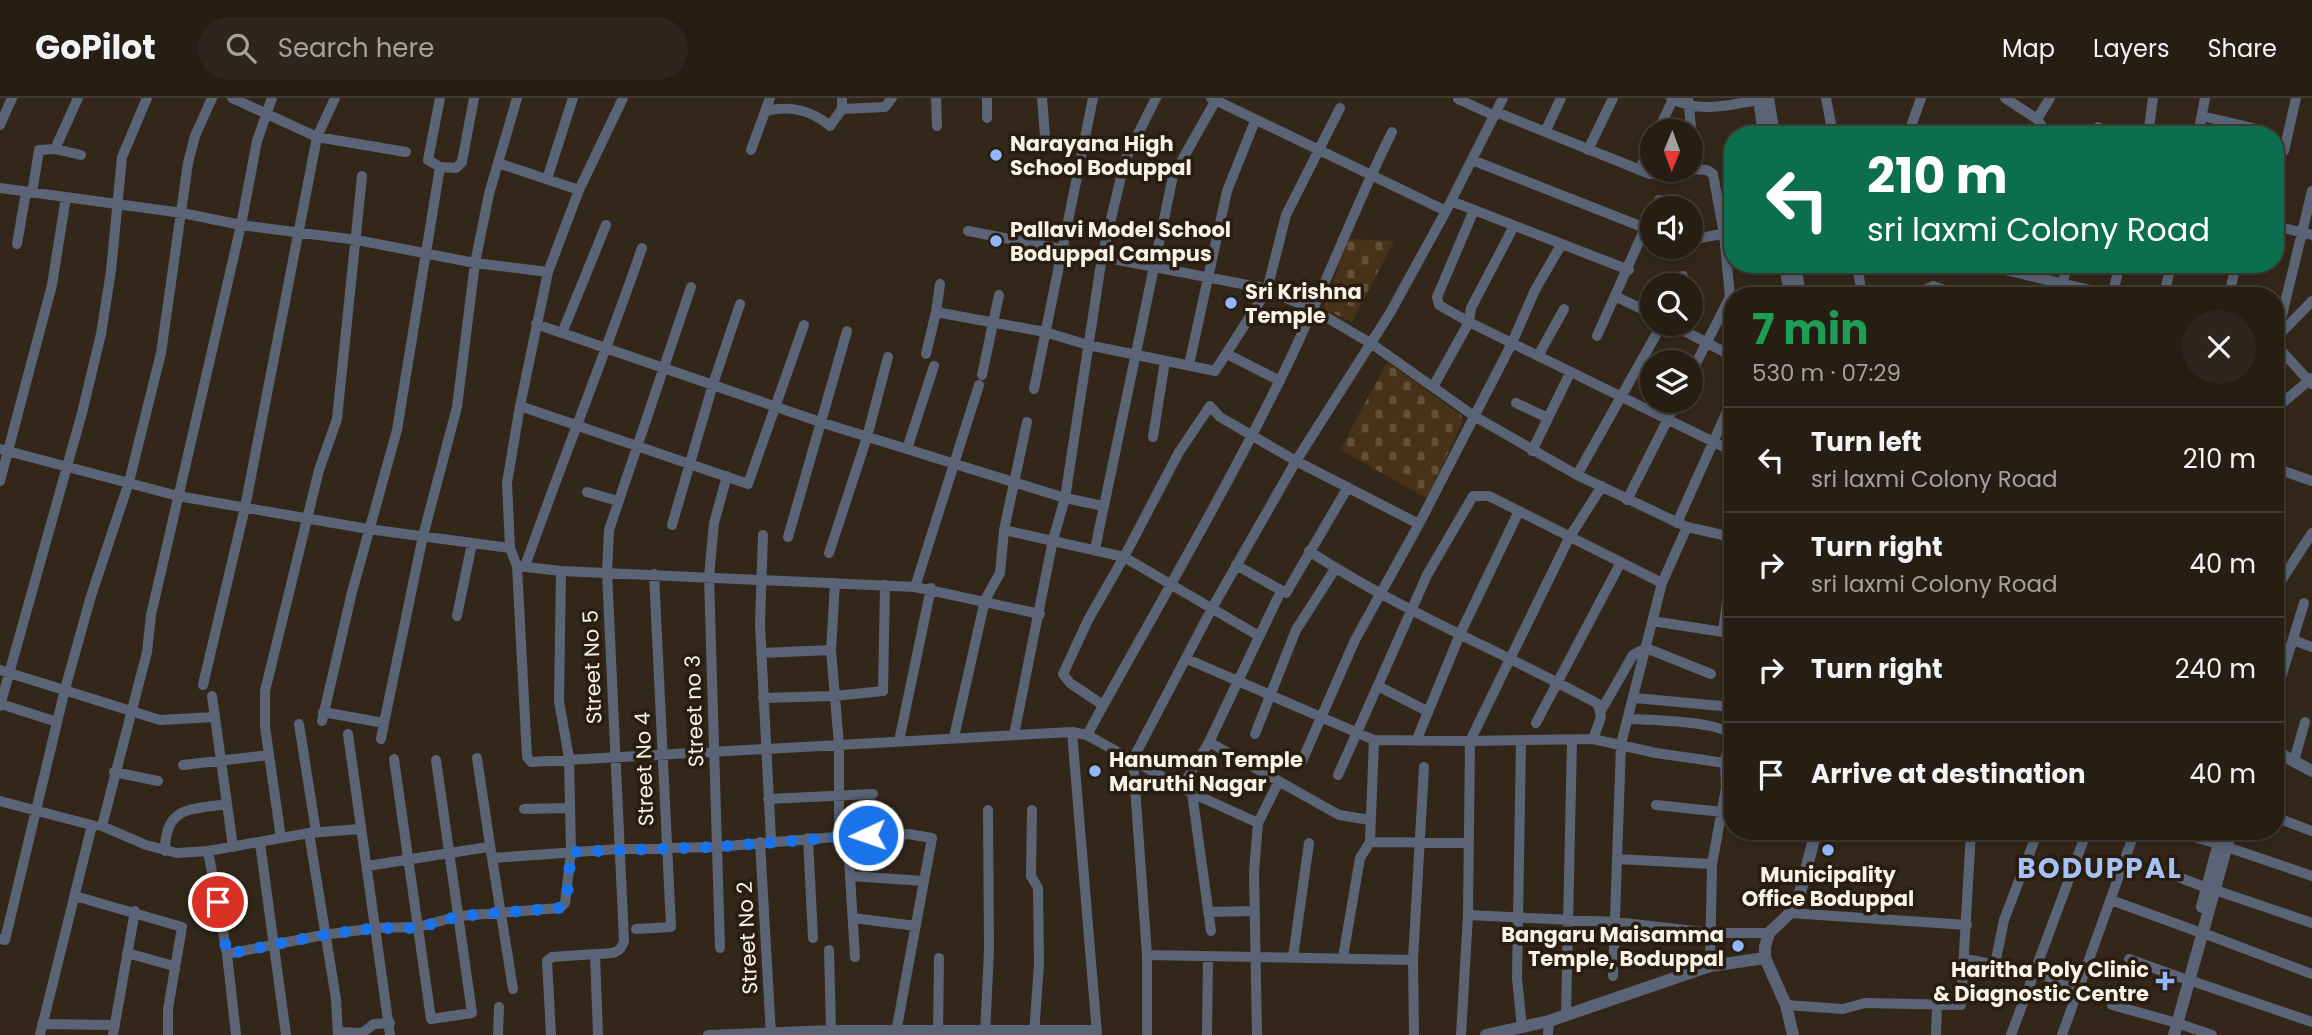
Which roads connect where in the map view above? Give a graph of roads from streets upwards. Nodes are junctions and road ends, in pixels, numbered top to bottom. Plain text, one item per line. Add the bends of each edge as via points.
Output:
1 (12, 98) edge
2 (78, 98) edge
3 (147, 98) edge
4 (212, 98) edge
5 (232, 98) edge
6 (272, 98) edge
7 (335, 98) edge
8 (440, 98) edge
9 (474, 98) edge
10 (517, 98) edge
11 (573, 98) edge
12 (623, 98) edge
13 (770, 98) edge
14 (892, 98) edge
15 (936, 98) edge
16 (987, 98) edge
17 (1042, 98) edge
18 (1093, 98) edge
19 (1156, 98) edge
20 (1503, 98) edge
21 (1561, 98) edge
22 (1613, 98) edge
23 (1826, 98) edge
24 (1921, 98) edge
25 (2005, 98) edge
26 (2050, 98) edge
27 (2153, 98) edge
28 (2205, 98) edge
29 (2296, 98) edge
30 (1214, 99) edge
31 (1458, 99) edge
32 (1672, 99) edge
33 (1766, 99) edge
34 (842, 103) edge
35 (1689, 103) edge
36 (1340, 108) dead end
37 (767, 111) junction
38 (1495, 114) junction
39 (264, 115) junction
40 (2202, 116) junction
41 (987, 118) dead end
42 (1663, 119) edge
43 (2037, 119) junction
44 (1255, 121) junction
45 (0, 125) edge
46 (937, 126) dead end
47 (1764, 126) edge
48 (1772, 126) edge
49 (1831, 126) edge
50 (1911, 126) edge
51 (2042, 126) edge
52 (2149, 126) edge
53 (2200, 126) edge
54 (2245, 126) edge
55 (1392, 132) dead end
56 (1545, 132) junction
57 (317, 136) junction
58 (1045, 136) dead end
59 (55, 149) junction
60 (751, 150) dead end
61 (1318, 150) junction
62 (1588, 150) junction
63 (2284, 151) dead end
64 (406, 152) dead end
65 (81, 155) dead end
66 (1472, 160) junction
67 (498, 163) junction
68 (440, 167) junction
69 (1639, 170) edge
70 (1703, 172) edge
71 (1370, 175) junction
72 (362, 176) dead end
73 (547, 179) junction
74 (0, 188) edge
75 (579, 190) junction
76 (2312, 191) edge
77 (29, 192) junction
78 (66, 197) junction
79 (120, 205) junction
80 (1448, 206) junction
81 (1474, 210) junction
82 (182, 212) junction
83 (1724, 217) edge
84 (241, 225) junction
85 (606, 225) dead end
86 (1514, 226) junction
87 (2284, 228) edge
88 (968, 230) dead end
89 (300, 231) junction
90 (1724, 234) edge
91 (2307, 234) edge
92 (1703, 238) edge
93 (357, 240) junction
94 (17, 244) dead end
95 (1562, 245) junction
96 (642, 248) dead end
97 (1638, 248) joint
98 (1060, 249) junction
99 (425, 255) junction
100 (1102, 257) junction
101 (475, 263) junction
102 (1153, 267) junction
103 (1629, 270) junction
104 (548, 272) junction
105 (2032, 273) edge
106 (2065, 273) edge
107 (1206, 278) junction
108 (2063, 283) junction
109 (940, 284) dead end
110 (691, 287) dead end
111 (2062, 287) edge
112 (2078, 287) edge
113 (1267, 290) junction
114 (999, 295) dead end
115 (1617, 297) junction
116 (2312, 302) edge
117 (740, 304) dead end
118 (1640, 308) edge
119 (1564, 309) dead end
120 (1724, 309) edge
121 (1314, 310) junction
122 (936, 312) junction
123 (2284, 312) edge
124 (993, 322) junction
125 (1469, 322) junction
126 (536, 324) junction
127 (804, 325) dead end
128 (847, 331) dead end
129 (2284, 331) edge
130 (1045, 332) junction
131 (562, 333) junction
132 (1597, 336) dead end
133 (1655, 336) edge
134 (1694, 336) edge
135 (1512, 343) junction
136 (1707, 343) junction
137 (1372, 344) junction
138 (1088, 345) junction
139 (608, 348) junction
140 (2284, 349) edge
141 (1703, 351) edge
142 (1724, 352) edge
143 (1135, 353) junction
144 (926, 354) dead end
145 (1227, 354) junction
146 (888, 356) dead end
147 (1538, 356) junction
148 (1166, 361) junction
149 (1189, 365) junction
150 (934, 366) dead end
151 (663, 367) junction
152 (1570, 373) junction
153 (1280, 381) junction
154 (2311, 381) edge
155 (713, 384) junction
156 (1433, 387) junction
157 (1034, 390) dead end
158 (1620, 394) junction
159 (2284, 402) edge
160 (1516, 403) dead end
161 (774, 405) junction
162 (520, 406) junction
163 (1671, 413) edge
164 (1474, 415) junction
165 (1724, 417) edge
166 (1548, 418) junction
167 (1668, 419) junction
168 (1027, 422) dead end
169 (823, 423) junction
170 (576, 427) junction
171 (1252, 435) junction
172 (867, 437) junction
173 (1153, 437) dead end
174 (1713, 441) junction
175 (637, 445) junction
176 (1724, 447) edge
177 (907, 449) junction
178 (4, 450) edge
179 (1532, 451) junction
180 (1296, 461) junction
181 (692, 464) junction
182 (954, 465) junction
183 (65, 466) junction
184 (2284, 471) edge
185 (1577, 475) junction
186 (727, 476) junction
187 (0, 481) edge
188 (2312, 481) edge
189 (129, 482) junction
190 (1014, 482) junction
191 (1602, 486) junction
192 (1348, 487) junction
193 (587, 492) dead end
194 (178, 496) junction
195 (1065, 498) junction
196 (1627, 500) junction
197 (618, 501) junction
198 (1103, 506) junction
199 (245, 507) junction
200 (1519, 511) junction
201 (307, 517) junction
202 (1419, 524) junction
203 (673, 525) dead end
204 (1682, 525) junction
205 (368, 530) junction
206 (1004, 530) junction
207 (1724, 532) edge
208 (2312, 533) edge
209 (763, 535) dead end
210 (423, 536) junction
211 (788, 537) dead end
212 (1569, 538) junction
213 (1053, 540) junction
214 (472, 543) junction
215 (510, 548) junction
216 (1095, 549) junction
217 (1309, 551) junction
218 (829, 554) dead end
219 (1124, 557) junction
220 (1620, 562) junction
221 (1236, 565) junction
222 (521, 566) junction
223 (1335, 569) junction
224 (561, 571) junction
225 (607, 572) junction
226 (654, 574) junction
227 (2284, 576) edge
228 (709, 577) junction
229 (761, 579) junction
230 (835, 583) junction
231 (1662, 583) junction
232 (885, 585) junction
233 (1168, 585) junction
234 (915, 587) junction
235 (931, 588) junction
236 (1281, 591) junction
237 (1381, 592) junction
238 (985, 600) junction
239 (2304, 603) dead end
240 (1412, 609) junction
241 (1211, 610) junction
242 (1040, 614) junction
243 (457, 616) dead end
244 (1652, 621) junction
245 (1724, 624) edge
246 (1460, 634) junction
247 (1259, 636) junction
248 (2293, 640) junction
249 (2312, 647) edge
250 (1646, 648) junction
251 (831, 650) junction
252 (761, 653) junction
253 (1510, 656) junction
254 (1187, 659) junction
255 (2284, 668) edge
256 (4, 671) edge
257 (1711, 674) dead end
258 (1239, 682) junction
259 (1557, 682) junction
260 (203, 685) dead end
261 (1378, 687) junction
262 (65, 689) junction
263 (212, 696) dead end
264 (835, 696) junction
265 (1269, 696) junction
266 (763, 698) junction
267 (1635, 698) junction
268 (0, 705) edge
269 (1103, 705) junction
270 (1724, 706) edge
271 (1602, 709) junction
272 (1427, 711) junction
273 (131, 712) junction
274 (214, 717) junction
275 (1320, 718) junction
276 (1629, 719) junction
277 (57, 722) junction
278 (2305, 722) dead end
279 (384, 723) junction
280 (1536, 723) dead end
281 (299, 724) dead end
282 (1724, 730) edge
283 (1072, 732) junction
284 (1358, 733) junction
285 (348, 734) dead end
286 (1255, 734) dead end
287 (1014, 735) junction
288 (1087, 735) junction
289 (954, 737) junction
290 (382, 739) dead end
291 (1417, 739) junction
292 (1593, 739) junction
293 (1374, 740) junction
294 (1572, 740) junction
295 (899, 741) junction
296 (1470, 741) junction
297 (1521, 741) junction
298 (1209, 742) junction
299 (1621, 744) junction
300 (839, 746) junction
301 (765, 748) junction
302 (715, 750) junction
303 (663, 754) junction
304 (269, 755) junction
305 (615, 755) junction
306 (2284, 756) edge
307 (478, 758) dead end
308 (569, 758) junction
309 (394, 759) dead end
310 (1133, 759) junction
311 (436, 760) dead end
312 (220, 761) junction
313 (1302, 761) dead end
314 (2294, 761) junction
315 (1724, 763) edge
316 (183, 765) dead end
317 (1424, 767) dead end
318 (2312, 771) edge
319 (114, 772) junction
320 (1338, 775) dead end
321 (158, 781) dead end
322 (1279, 783) junction
323 (1182, 787) junction
324 (1192, 793) junction
325 (839, 794) junction
326 (873, 794) dead end
327 (768, 799) junction
328 (0, 801) edge
329 (1724, 802) edge
330 (227, 804) junction
331 (1656, 805) dead end
332 (568, 808) junction
333 (524, 809) dead end
334 (988, 810) dead end
335 (1032, 810) dead end
336 (1721, 810) junction
337 (37, 811) junction
338 (1724, 811) edge
339 (1370, 820) junction
340 (2284, 820) edge
341 (1258, 823) junction
342 (97, 826) junction
343 (360, 829) junction
344 (2312, 831) edge
345 (313, 833) junction
346 (843, 836) junction
347 (281, 838) junction
348 (808, 838) junction
349 (1814, 840) edge
350 (1971, 840) edge
351 (2035, 840) edge
352 (2084, 840) edge
353 (2129, 840) edge
354 (766, 841) junction
355 (2222, 841) edge
356 (1370, 842) junction
357 (260, 843) junction
358 (1468, 843) junction
359 (1309, 844) dead end
360 (1418, 845) junction
361 (233, 847) junction
362 (488, 847) junction
363 (667, 847) junction
364 (715, 847) junction
365 (619, 849) junction
366 (165, 851) junction
367 (208, 851) junction
368 (450, 851) junction
369 (571, 852) junction
370 (409, 857) junction
371 (492, 858) junction
372 (1617, 859) junction
373 (1712, 864) junction
374 (367, 866) junction
375 (2152, 867) dead end
376 (850, 876) junction
377 (2312, 877) edge
378 (924, 881) junction
379 (2211, 889) junction
380 (75, 896) junction
381 (2111, 900) junction
382 (135, 911) junction
383 (1208, 912) junction
384 (1254, 912) junction
385 (1790, 913) junction
386 (502, 914) junction
387 (1468, 915) junction
388 (459, 916) junction
389 (1518, 916) junction
390 (853, 918) junction
391 (1567, 921) junction
392 (1615, 922) junction
393 (2312, 923) edge
394 (1967, 925) junction
395 (916, 926) junction
396 (376, 928) junction
397 (418, 928) junction
398 (636, 929) dead end
399 (1211, 931) dead end
400 (2199, 932) junction
401 (1713, 933) junction
402 (1769, 933) junction
403 (323, 935) junction
404 (813, 938) dead end
405 (0, 939) edge
406 (274, 944) junction
407 (720, 948) dead end
408 (829, 950) dead end
409 (127, 953) junction
410 (227, 954) junction
411 (595, 954) junction
412 (1147, 955) junction
413 (1208, 956) junction
414 (1254, 956) junction
415 (855, 957) dead end
416 (939, 957) dead end
417 (1293, 957) junction
418 (1343, 957) junction
419 (1765, 958) junction
420 (2129, 958) dead end
421 (1413, 960) junction
422 (1966, 960) junction
423 (1995, 964) junction
424 (174, 966) junction
425 (1710, 966) junction
426 (2036, 973) junction
427 (2312, 974) edge
428 (1613, 976) dead end
429 (2185, 979) junction
430 (2080, 987) junction
431 (513, 989) dead end
432 (2112, 1004) dead end
433 (1786, 1005) junction
434 (1937, 1005) junction
435 (499, 1007) dead end
436 (1566, 1015) junction
437 (1549, 1021) junction
438 (2312, 1022) edge
439 (390, 1023) junction
440 (42, 1024) junction
441 (2173, 1026) edge
442 (1522, 1028) junction
443 (113, 1030) edge
444 (831, 1030) junction
445 (1034, 1032) edge
446 (771, 1033) edge
447 (851, 1033) edge
448 (898, 1033) edge
449 (938, 1033) edge
450 (985, 1033) edge
451 (1097, 1033) edge
452 (338, 1034) edge
453 (40, 1035) edge
454 (168, 1035) edge
455 (236, 1035) edge
456 (286, 1035) edge
457 (390, 1035) edge
458 (498, 1035) edge
459 (551, 1035) edge
460 (598, 1035) edge
461 (702, 1035) edge
462 (708, 1035) edge
463 (1147, 1035) edge
464 (1207, 1035) edge
465 (1257, 1035) edge
466 (1414, 1035) edge
467 (1461, 1035) edge
468 (1493, 1035) edge
469 (1548, 1035) edge
470 (1793, 1035) edge
471 (1936, 1035) edge
472 (2011, 1035) edge
473 (2062, 1035) edge
474 (2166, 1035) edge
475 (2212, 1035) edge

1 - 45 street
2 - 59 street
3 - 79 street via 122,157
4 - 82 street via 193,145
5 - 39 street
6 - 39 street
7 - 57 street
8 - 68 street via 428,157
9 - 68 street via 462,162 456,168
10 - 67 street
11 - 73 street
12 - 75 street
13 - 37 street
14 - 34 street via 885,107
15 - 46 street
16 - 41 street
17 - 58 street
18 - 98 street
19 - 100 street via 1125,160
20 - 38 street
21 - 56 street
22 - 62 street
23 - 49 street
24 - 50 street
25 - 43 street
26 - 43 street
27 - 52 street
28 - 40 street
29 - 63 street
30 - 44 street
30 - 102 street via 1173,176
31 - 38 street
32 - 35 street
32 - 42 street
33 - 35 street
33 - 47 street
33 - 48 street
34 - 37 street via 830,126 814,114 781,108
36 - 61 street
37 - 60 street
38 - 56 street
38 - 66 street
39 - 57 street
39 - 84 street
40 - 53 street
40 - 54 street
43 - 51 street
44 - 61 street
44 - 107 street via 1227,191
55 - 71 street
56 - 62 street
57 - 64 street
57 - 89 street
59 - 65 street
59 - 77 street via 39,150
61 - 71 street
61 - 113 street via 1286,215
62 - 69 street
66 - 80 street
66 - 97 street via 1640,225 1645,228
67 - 73 street
67 - 101 street
68 - 99 street
70 - 83 street via 1713,174
71 - 80 street
71 - 121 street
72 - 93 street
73 - 75 street
74 - 77 street
75 - 104 street
76 - 91 street
77 - 78 street
77 - 94 street
78 - 79 street
78 - 178 street via 52,285
79 - 82 street
79 - 183 street via 101,334
80 - 81 street
80 - 137 street
81 - 86 street
81 - 125 street via 1437,297 1439,306
82 - 84 street
82 - 189 street via 161,353
84 - 89 street
84 - 194 street
85 - 131 street
86 - 95 street
86 - 125 street via 1471,308
87 - 91 street
88 - 98 street
89 - 93 street
89 - 199 street
90 - 92 street
91 - 123 street
93 - 99 street
93 - 201 street via 337,419
95 - 103 street
95 - 135 street via 1535,290
96 - 139 street
97 - 103 street
98 - 100 street
98 - 130 street
99 - 101 street
99 - 205 street via 397,430
100 - 102 street
100 - 138 street
101 - 104 street
101 - 210 street via 457,407
102 - 107 street
102 - 143 street
103 - 115 street
104 - 126 street
105 - 108 street
106 - 108 street
107 - 113 street
107 - 149 street
108 - 111 street
108 - 112 street
109 - 122 street
110 - 151 street, Street No 5
113 - 121 street
113 - 145 street
114 - 124 street
115 - 118 street
115 - 132 street
116 - 129 street
117 - 155 street
119 - 147 street
120 - 136 street
121 - 137 street
121 - 153 street
122 - 124 street
122 - 144 street
124 - 130 street
124 - 182 street
125 - 135 street
125 - 156 street
126 - 131 street
126 - 162 street
127 - 161 street
128 - 169 street
130 - 138 street
130 - 157 street
131 - 139 street
133 - 158 street
134 - 136 street
135 - 147 street
135 - 164 street
136 - 141 street
136 - 142 street
137 - 156 street
137 - 180 street
138 - 143 street
138 - 195 street
139 - 151 street
139 - 170 street
140 - 154 street
143 - 148 street
143 - 198 street
145 - 149 street via 1211,372
145 - 153 street
146 - 172 street
147 - 152 street
148 - 149 street
148 - 173 street
150 - 177 street
151 - 155 street
151 - 175 street, Street No 5
152 - 158 street
152 - 166 street
153 - 171 street
154 - 159 street
155 - 161 street
155 - 181 street
156 - 164 street
158 - 167 street
158 - 185 street
160 - 166 street
161 - 169 street
161 - 186 street via 748,484
162 - 170 street
162 - 215 street via 507,483
163 - 167 street
164 - 179 street
164 - 202 street
165 - 174 street
166 - 179 street
167 - 174 street
167 - 196 street
168 - 190 street
169 - 172 street
169 - 211 street
170 - 175 street
170 - 222 street
171 - 180 street
171 - 219 street via 1210,406
171 - 233 street
172 - 177 street
172 - 218 street
174 - 176 street
174 - 204 street
175 - 181 street
175 - 197 street, Street No 5
177 - 182 street
178 - 183 street
178 - 187 street
179 - 185 street
180 - 192 street
180 - 221 street
181 - 186 street
181 - 203 street
182 - 190 street
182 - 234 street
183 - 189 street
183 - 256 street
184 - 188 street
185 - 191 street
186 - 228 street, Street no 3 via 714,523
189 - 194 street
189 - 262 street
190 - 195 street
190 - 206 street
191 - 196 street
191 - 212 street
192 - 202 street
192 - 217 street
193 - 197 street
194 - 199 street
194 - 273 street
195 - 198 street
195 - 213 street
196 - 204 street
197 - 225 street, Street No 5 via 609,530
198 - 216 street
199 - 201 street
199 - 260 street
200 - 212 street
200 - 240 street via 1489,496 1474,496
200 - 246 street
201 - 205 street
201 - 304 street via 265,691
202 - 237 street
204 - 207 street
204 - 231 street
205 - 210 street
205 - 279 street via 323,717
206 - 213 street
206 - 238 street via 1000,573
208 - 227 street
209 - 229 street
210 - 214 street
210 - 279 street
212 - 220 street
212 - 253 street
213 - 216 street
213 - 242 street
214 - 215 street
214 - 243 street
215 - 222 street
216 - 219 street
217 - 223 street
217 - 236 street via 1286,593
219 - 233 street
219 - 269 street via 1063,674
220 - 231 street
220 - 259 street
221 - 236 street
221 - 241 street
222 - 224 street
222 - 308 street via 527,757 531,762
223 - 237 street
223 - 265 street via 1296,629
224 - 225 street
224 - 308 street via 559,701
225 - 226 street
225 - 305 street, Street No 5
226 - 228 street
226 - 303 street, Street No 4
228 - 229 street
228 - 302 street, Street no 3
229 - 230 street
229 - 252 street
230 - 232 street
230 - 251 street
231 - 244 street
232 - 234 street
232 - 264 street via 885,687 879,692
233 - 241 street
233 - 269 street
234 - 235 street
235 - 238 street
235 - 295 street
236 - 247 street
237 - 240 street
237 - 275 street
238 - 242 street
238 - 289 street
239 - 248 street
240 - 246 street
240 - 261 street
241 - 247 street
241 - 254 street
242 - 287 street
244 - 245 street via 1723,632
244 - 250 street
246 - 253 street
246 - 272 street
247 - 258 street
248 - 249 street
248 - 255 street
250 - 257 street
250 - 267 street
250 - 271 street via 1633,656
251 - 252 street
251 - 264 street
252 - 266 street
253 - 259 street
253 - 296 street
254 - 258 street
254 - 310 street
256 - 262 street
256 - 268 street
258 - 265 street
258 - 298 street
259 - 271 street
259 - 280 street
261 - 272 street
261 - 284 street
262 - 273 street
262 - 277 street
263 - 274 street
264 - 266 street
264 - 300 street
265 - 275 street
265 - 286 street
266 - 301 street
267 - 270 street
267 - 276 street
268 - 277 street
269 - 288 street
271 - 292 street
272 - 291 street
273 - 274 street via 160,720
273 - 319 street
274 - 312 street
275 - 284 street
275 - 313 street
276 - 282 street
276 - 299 street
277 - 337 street
278 - 314 street
279 - 290 street
281 - 345 street
283 - 287 street
283 - 288 street
283 - 451 street
284 - 293 street
284 - 320 street
285 - 343 street
287 - 289 street
288 - 310 street
289 - 295 street
291 - 293 street
291 - 296 street
292 - 294 street
292 - 299 street
293 - 339 street
294 - 297 street
294 - 391 street
295 - 300 street
296 - 297 street
296 - 358 street
297 - 389 street
298 - 322 street
298 - 323 street
299 - 315 street
299 - 372 street
300 - 301 street
300 - 325 street
301 - 302 street
301 - 327 street, Street No 2
302 - 303 street
302 - 364 street, Street no 3
303 - 305 street
303 - 363 street, Street No 4
304 - 312 street
304 - 347 street
305 - 308 street
305 - 365 street, Street No 5
306 - 314 street
307 - 362 street
308 - 332 street
309 - 370 street
310 - 323 street
310 - 412 street
311 - 368 street
312 - 316 street
312 - 330 street
314 - 318 street
317 - 360 street
319 - 321 street
319 - 342 street
322 - 339 street via 1339,815
322 - 341 street
323 - 324 street
324 - 341 street
324 - 383 street
325 - 326 street
325 - 327 street
325 - 346 street
327 - 354 street, Street No 2
328 - 337 street
329 - 336 street
330 - 361 street
330 - 366 street via 174,816
331 - 336 street
332 - 333 street
332 - 369 street
334 - 450 street
335 - 445 street via 1031,876 1038,888 1039,964
336 - 338 street
336 - 373 street
337 - 342 street
337 - 405 street via 5,940
339 - 356 street
340 - 344 street
341 - 384 street
342 - 366 street
342 - 380 street
343 - 345 street
343 - 374 street
345 - 347 street
345 - 403 street
346 - 348 street
346 - 376 street
346 - 378 street via 932,838
347 - 357 street
348 - 354 street
348 - 404 street
349 - 385 street
350 - 394 street
351 - 423 street via 2004,920
352 - 426 street
353 - 381 street
354 - 364 street
354 - 446 street, Street No 2
355 - 377 street
355 - 379 street
356 - 360 street
356 - 418 street via 1360,858
357 - 361 street
357 - 406 street
358 - 360 street
358 - 387 street
359 - 417 street
360 - 421 street
361 - 367 street
362 - 368 street
362 - 371 street
363 - 364 street
363 - 365 street
363 - 398 street, Street No 4 via 671,927
364 - 407 street, Street no 3
365 - 369 street
365 - 411 street, Street No 5 via 622,948 616,953
366 - 367 street
367 - 410 street
368 - 370 street
368 - 388 street
369 - 371 street
369 - 386 street via 567,897 560,908
370 - 374 street
370 - 397 street
371 - 386 street
372 - 373 street
372 - 392 street
373 - 401 street
374 - 396 street
375 - 379 street
376 - 378 street
376 - 390 street
378 - 395 street
379 - 393 street
379 - 400 street
380 - 382 street
380 - 440 street
381 - 400 street
381 - 430 street
382 - 409 street
382 - 424 street via 182,927
383 - 384 street
383 - 399 street
384 - 414 street
385 - 394 street
385 - 402 street
386 - 388 street
386 - 431 street
387 - 389 street
387 - 467 street
388 - 397 street
388 - 397 street via 472,1013 431,1019
389 - 391 street
389 - 442 street
390 - 395 street
390 - 415 street
391 - 392 street
391 - 436 street
392 - 401 street
392 - 428 street
394 - 422 street
395 - 448 street
396 - 397 street
396 - 403 street
396 - 439 street
400 - 427 street
400 - 429 street
401 - 402 street
401 - 425 street
402 - 419 street
403 - 406 street
403 - 452 street
406 - 410 street
406 - 456 street
408 - 444 street
409 - 424 street
409 - 443 street
410 - 455 street
411 - 459 street via 547,961
411 - 460 street
412 - 413 street
412 - 463 street
413 - 414 street
413 - 464 street
414 - 417 street
414 - 465 street
416 - 449 street
417 - 418 street
418 - 421 street
419 - 425 street
419 - 433 street
420 - 429 street
421 - 466 street
422 - 423 street
422 - 434 street via 1961,1005
423 - 426 street
424 - 454 street
425 - 436 street
426 - 430 street
426 - 472 street
429 - 438 street
429 - 441 street
430 - 473 street
432 - 441 street
433 - 434 street via 1843,1009 1865,1003
433 - 470 street
434 - 471 street
435 - 458 street
436 - 437 street
437 - 442 street
437 - 469 street
439 - 452 street via 373,1024 368,1032
439 - 457 street
440 - 443 street
440 - 453 street
441 - 474 street
441 - 475 street
442 - 468 street
444 - 446 street
444 - 447 street
445 - 450 street
445 - 451 street
446 - 462 street
447 - 448 street
448 - 449 street
449 - 450 street
461 - 462 street

